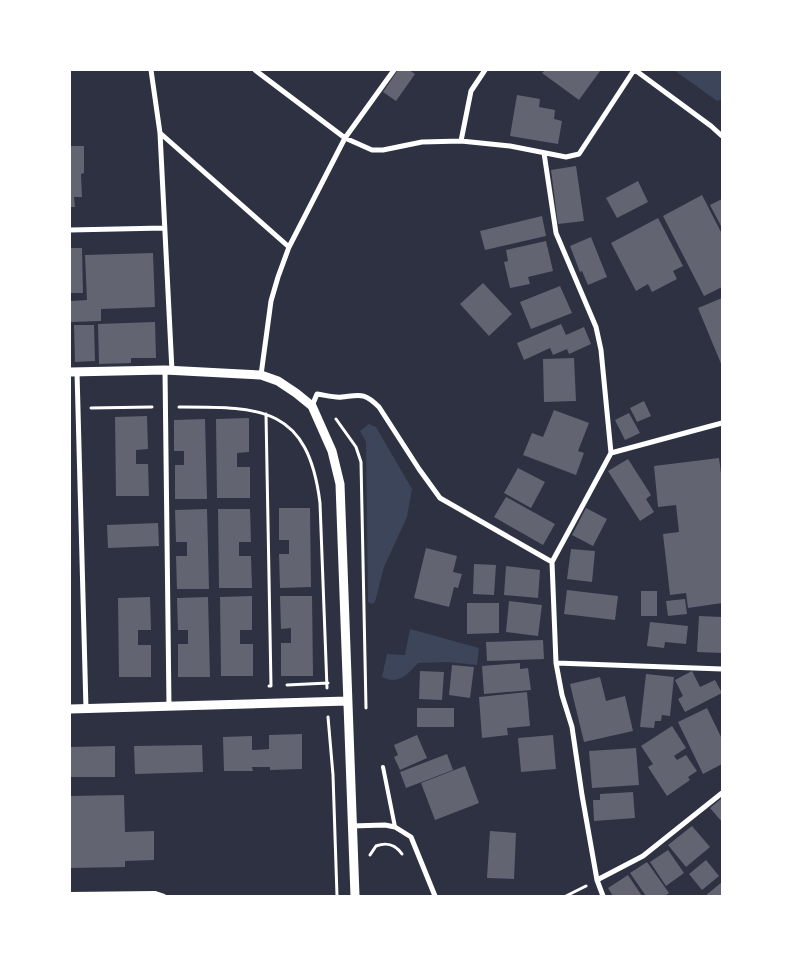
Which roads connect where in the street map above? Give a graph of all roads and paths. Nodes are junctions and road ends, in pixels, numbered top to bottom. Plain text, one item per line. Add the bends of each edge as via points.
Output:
1 (151, 70) edge
2 (255, 70) edge
3 (394, 70) edge
4 (485, 70) edge
5 (635, 70) edge
6 (160, 133) junction
7 (722, 136) edge
8 (345, 138) junction
9 (461, 141) junction
10 (544, 153) junction
11 (164, 228) junction
12 (70, 230) edge
13 (290, 247) junction
14 (169, 370) junction
15 (74, 372) edge
16 (261, 374) junction
17 (312, 406) junction
18 (167, 407) junction
19 (79, 408) junction
20 (266, 414) junction
21 (722, 423) edge
22 (611, 453) junction
23 (552, 562) junction
24 (556, 663) junction
25 (722, 670) edge
26 (365, 680) dead end
27 (346, 681) junction
28 (327, 683) junction
29 (271, 686) junction
30 (262, 687) dead end
31 (347, 700) junction
32 (327, 701) junction
33 (169, 707) junction
34 (86, 708) junction
35 (70, 709) edge
36 (383, 767) dead end
37 (722, 793) edge
38 (352, 826) junction
39 (395, 827) junction
40 (369, 856) dead end
41 (405, 862) dead end
42 (597, 880) junction
43 (70, 894) edge
44 (164, 896) edge
45 (337, 896) edge
46 (355, 896) edge
47 (435, 896) edge
48 (566, 896) edge
49 (603, 896) edge

1 - 6 street
2 - 8 street
3 - 8 street
4 - 9 street via 471,90
5 - 7 street
5 - 10 street via 579,154 566,157
6 - 11 street
6 - 13 street
8 - 9 street via 372,150 422,142
8 - 13 street
9 - 10 street
10 - 22 street via 556,233 596,327
11 - 12 street
11 - 14 street
13 - 16 street via 271,301
14 - 15 street
14 - 16 street
14 - 18 street
15 - 19 street
16 - 17 street via 278,381
17 - 23 street via 317,394 357,395 373,401 440,498
17 - 27 street via 332,451 340,484
18 - 19 path
18 - 20 path via 222,408
18 - 33 street
19 - 34 street
20 - 28 path via 282,422 299,438 317,479
20 - 29 path
21 - 22 street
22 - 23 street
23 - 24 street
24 - 25 street
24 - 42 street via 572,727
26 - 27 path
27 - 28 path
27 - 31 street
28 - 29 path
28 - 32 path
29 - 30 path
31 - 32 street
31 - 38 street
32 - 33 street
32 - 45 path
33 - 34 street
34 - 35 street
36 - 39 lane
37 - 42 street via 643,856
38 - 39 street
38 - 46 street
39 - 47 street via 411,837
40 - 41 path via 376,846 387,844 398,849
42 - 48 path
42 - 49 street
43 - 44 lane via 155,892

